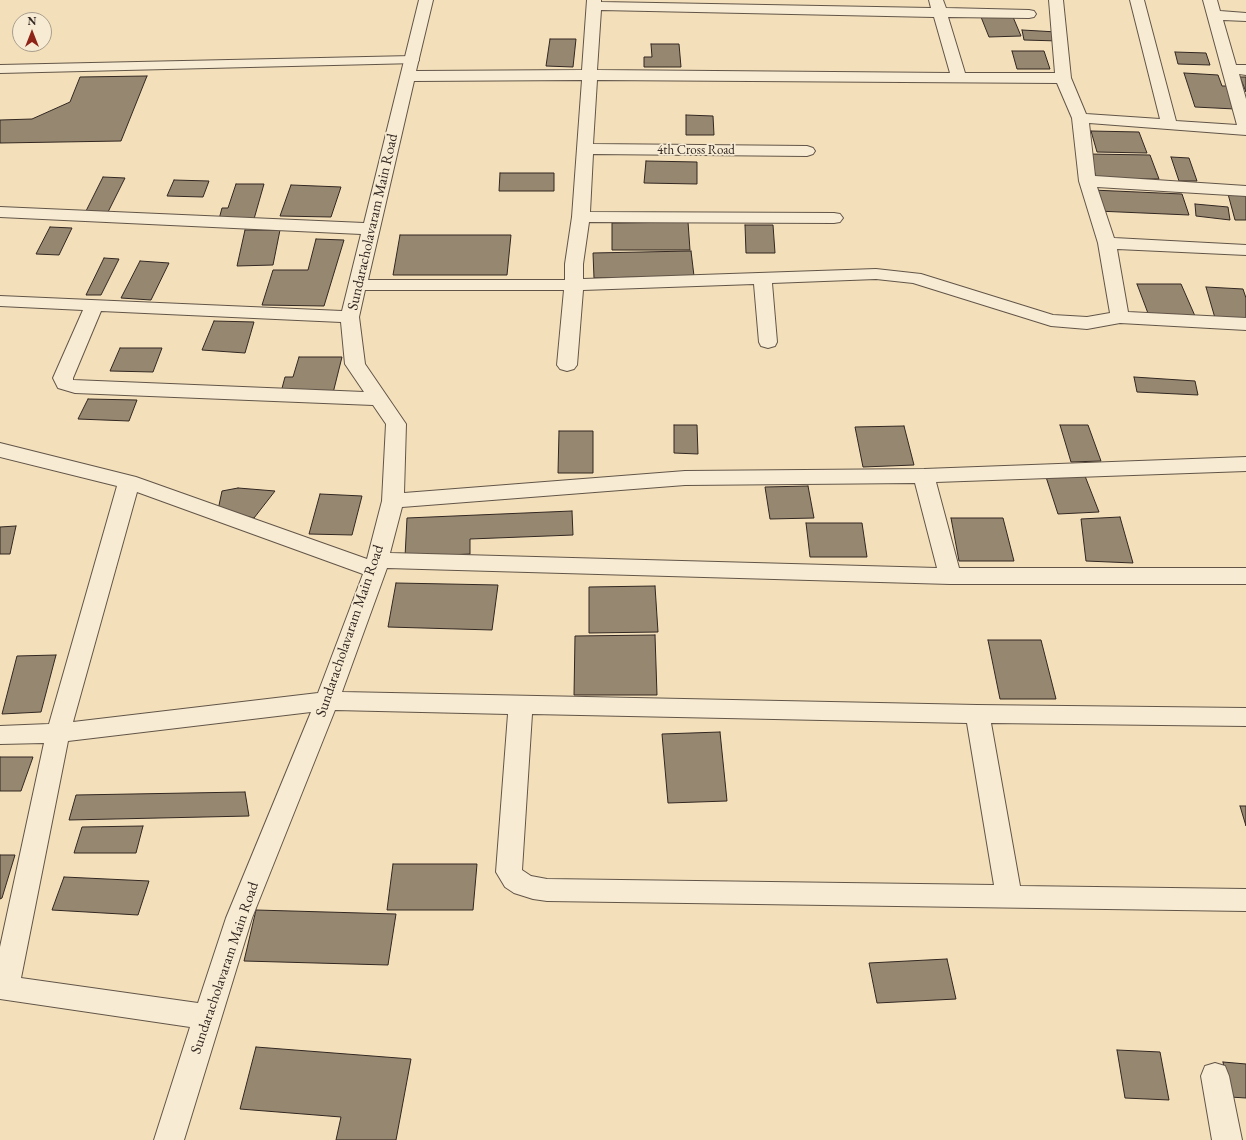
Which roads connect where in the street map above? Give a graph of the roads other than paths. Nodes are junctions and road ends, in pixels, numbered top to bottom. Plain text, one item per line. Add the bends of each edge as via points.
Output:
1 (426, 0) edge
2 (1056, 0) edge
3 (1137, 0) edge
4 (1210, 0) edge
5 (594, 3) edge
6 (938, 6) edge
7 (1029, 14) dead end
8 (1215, 15) junction
9 (1246, 17) edge
10 (410, 68) junction
11 (0, 69) edge
12 (1230, 69) junction
13 (1246, 70) edge
14 (589, 75) junction
15 (959, 77) junction
16 (1063, 78) junction
17 (1080, 118) junction
18 (1169, 125) junction
19 (1246, 127) edge
20 (1246, 130) edge
21 (585, 149) junction
22 (807, 151) dead end
23 (1087, 182) junction
24 (1246, 191) edge
25 (0, 212) edge
26 (581, 218) junction
27 (834, 218) dead end
28 (371, 229) junction
29 (1107, 243) junction
30 (1246, 250) edge
31 (763, 278) junction
32 (358, 285) junction
33 (574, 285) junction
34 (0, 301) edge
35 (94, 306) junction
36 (350, 317) junction
37 (1120, 317) junction
38 (1246, 324) edge
39 (768, 342) dead end
40 (567, 365) dead end
41 (379, 399) junction
42 (0, 450) edge
43 (1246, 464) edge
44 (924, 476) junction
45 (129, 482) junction
46 (393, 501) junction
47 (376, 565) junction
48 (950, 576) junction
49 (1246, 576) edge
50 (327, 701) junction
51 (520, 705) junction
52 (977, 714) junction
53 (1246, 717) edge
54 (58, 733) junction
55 (0, 735) edge
56 (1009, 897) junction
57 (1246, 900) edge
58 (2, 988) edge
59 (208, 1017) junction
60 (1215, 1076) dead end
61 (169, 1140) edge
62 (1227, 1140) edge

1 - 10 street, Sundaracholavaram Main Road
2 - 16 street
3 - 18 street
4 - 8 street
5 - 6 street
5 - 14 street
6 - 7 street
6 - 15 street
8 - 9 street
8 - 12 street
10 - 11 lane
10 - 14 street
10 - 28 street, Sundaracholavaram Main Road
12 - 13 street
12 - 19 street
14 - 15 street
14 - 21 street
15 - 16 street
16 - 17 street
17 - 18 street
17 - 23 street
18 - 20 street
21 - 22 street, 4th Cross Road
21 - 26 street
23 - 24 street
23 - 29 street
25 - 28 street
26 - 27 street
26 - 33 street
28 - 32 street, Sundaracholavaram Main Road
29 - 30 street
29 - 37 street
31 - 33 street
31 - 37 street via 876,274 915,278 1051,320 1087,323
31 - 39 street
32 - 33 street
32 - 36 street, Sundaracholavaram Main Road
33 - 40 street
34 - 35 street
35 - 36 street
35 - 41 street via 64,378 65,384 75,388
36 - 41 street, Sundaracholavaram Main Road via 355,364
37 - 38 street
41 - 46 street, Sundaracholavaram Main Road via 396,424
42 - 45 street
43 - 44 street
44 - 46 street via 685,478
44 - 48 street
45 - 47 street
45 - 54 street
46 - 47 street, Sundaracholavaram Main Road
47 - 48 street
47 - 50 street, Sundaracholavaram Main Road
48 - 49 street
50 - 51 street
50 - 54 street
50 - 59 street, Sundaracholavaram Main Road via 239,918
51 - 52 street
51 - 56 street via 509,872 523,885 547,890
52 - 53 street
52 - 56 street
54 - 55 street
54 - 58 street
56 - 57 street
58 - 59 street
59 - 61 street, Sundaracholavaram Main Road
60 - 62 street

